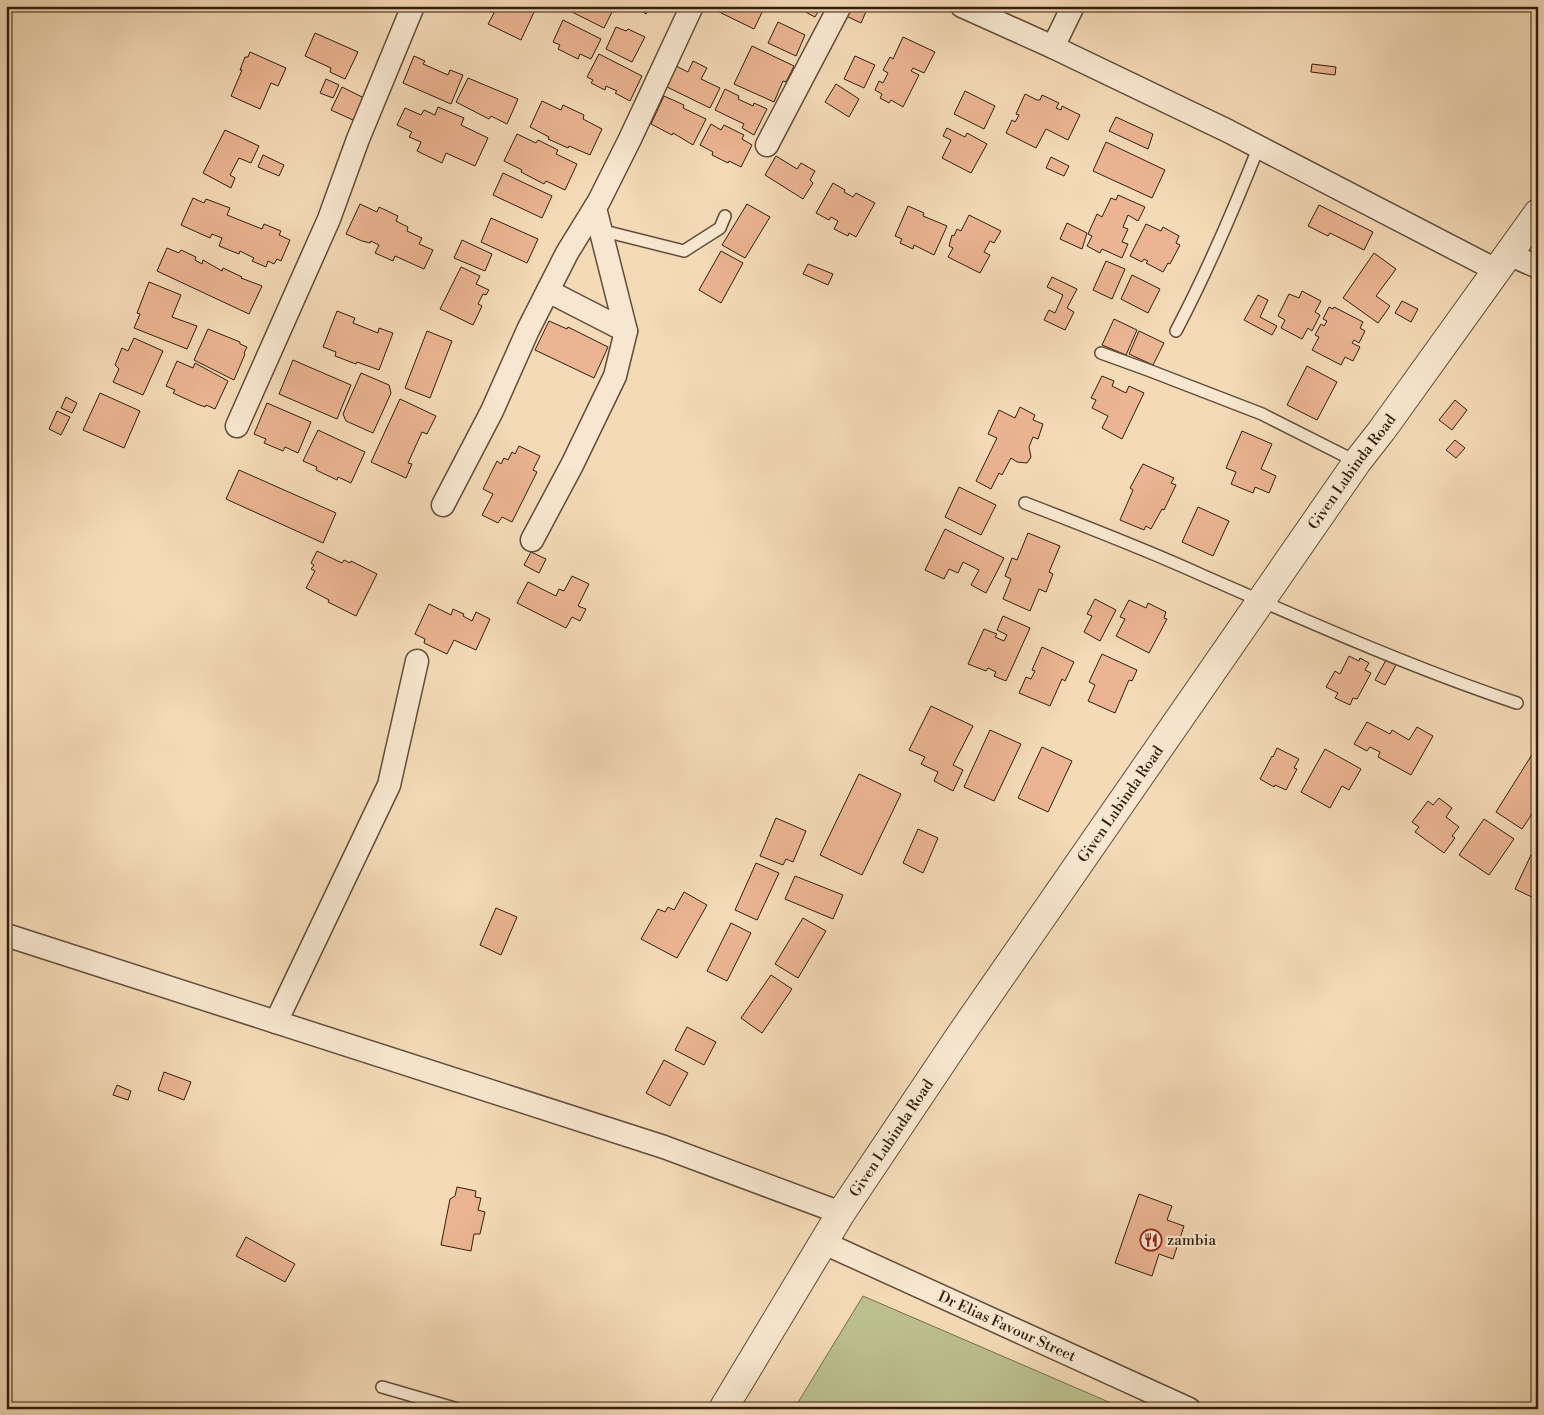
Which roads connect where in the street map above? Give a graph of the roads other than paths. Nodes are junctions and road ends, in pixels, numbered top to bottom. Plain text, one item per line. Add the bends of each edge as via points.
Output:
1 (413, 6) edge
2 (692, 6) edge
3 (840, 6) edge
4 (962, 6) edge
5 (1073, 6) edge
6 (1053, 47) junction
7 (767, 145) dead end
8 (1259, 146) junction
9 (595, 208) junction
10 (1538, 213) edge
11 (726, 216) dead end
12 (600, 230) junction
13 (1502, 262) junction
14 (1538, 267) edge
15 (548, 291) junction
16 (626, 331) junction
17 (1176, 331) dead end
18 (1101, 353) dead end
19 (237, 426) dead end
20 (1357, 462) junction
21 (1025, 503) dead end
22 (443, 505) dead end
23 (532, 540) dead end
24 (1260, 601) junction
25 (417, 661) dead end
26 (1517, 703) dead end
27 (6, 935) edge
28 (276, 1022) junction
29 (841, 1213) junction
30 (824, 1243) junction
31 (382, 1386) dead end
32 (458, 1409) edge
33 (723, 1409) edge
34 (1189, 1409) edge

1 - 19 street via 358,138 329,219
2 - 9 street
3 - 7 street
4 - 6 street
5 - 6 street
6 - 8 street
8 - 13 street via 1387,215
8 - 17 lane via 1235,207
9 - 12 street
9 - 15 street
10 - 13 street, Given Lubinda Road
11 - 12 lane via 720,228 684,251
12 - 16 street
13 - 14 street
13 - 20 street, Given Lubinda Road
15 - 16 street
15 - 22 street via 492,411
16 - 23 street via 615,376
18 - 20 lane via 1262,414
20 - 24 street, Given Lubinda Road
21 - 24 lane
24 - 26 lane via 1364,646
24 - 29 street, Given Lubinda Road
25 - 28 street via 389,785
27 - 28 street
28 - 29 street via 664,1147
29 - 30 street, Given Lubinda Road
30 - 33 street, Given Lubinda Road
30 - 34 street, Dr Elias Favour Street
31 - 32 lane

